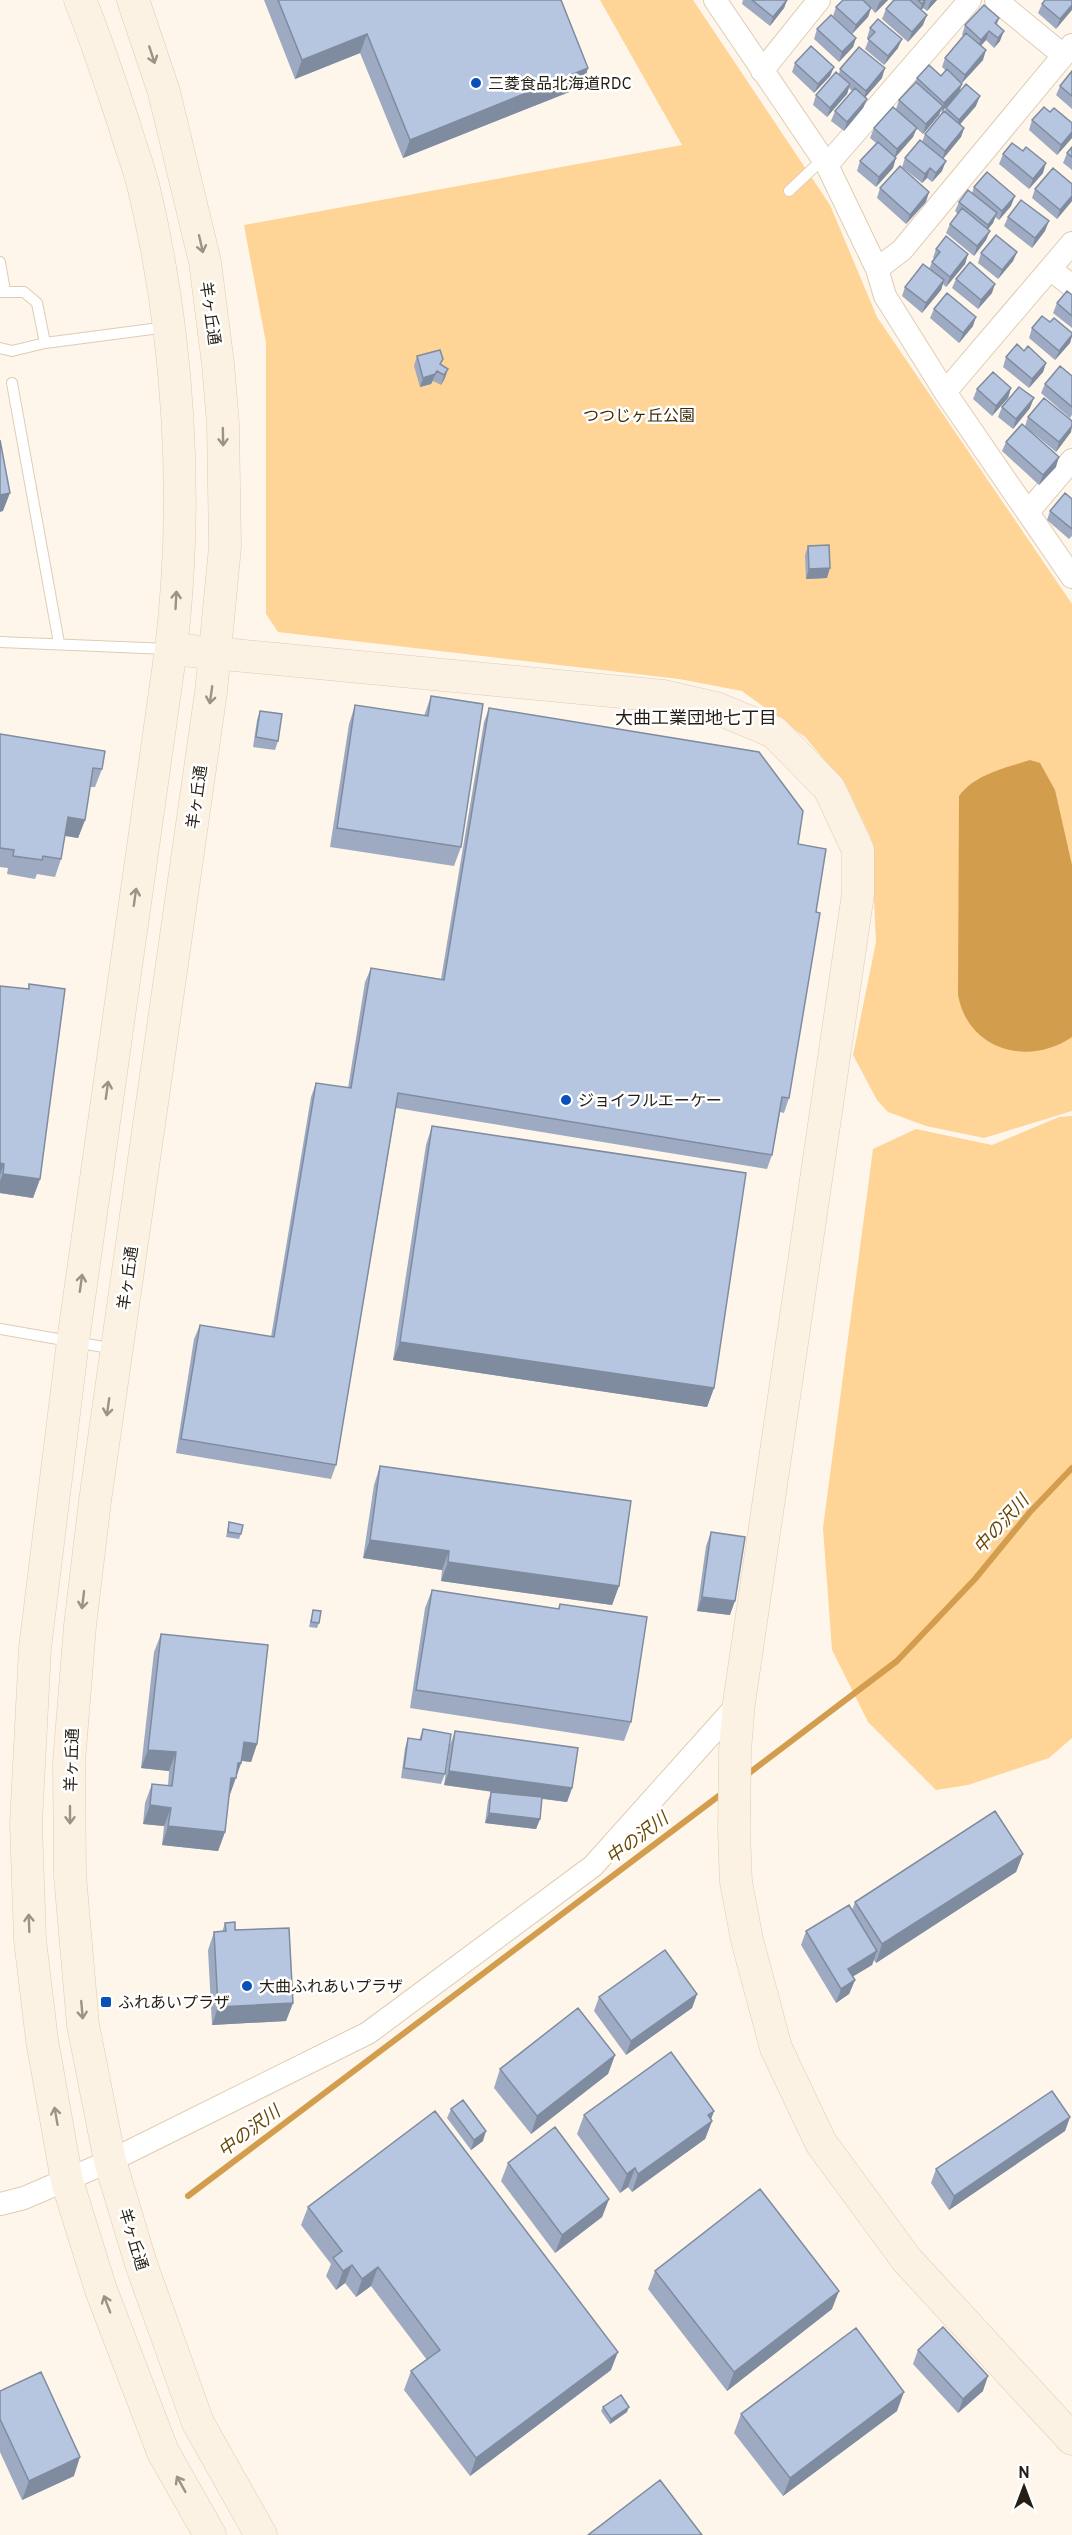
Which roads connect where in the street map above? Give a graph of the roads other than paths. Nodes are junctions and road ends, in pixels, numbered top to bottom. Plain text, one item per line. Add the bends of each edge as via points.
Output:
1 (80, 0) edge
2 (133, 0) edge
3 (715, 0) edge
4 (819, 0) edge
5 (970, 0) edge
6 (996, 0) edge
7 (1068, 50) edge
8 (762, 70) junction
9 (825, 162) junction
10 (789, 191) dead end
11 (1072, 243) edge
12 (0, 262) edge
13 (877, 269) junction
14 (1050, 269) junction
15 (1072, 286) edge
16 (3, 291) edge
17 (167, 327) junction
18 (45, 344) junction
19 (0, 348) edge
20 (12, 383) dead end
21 (945, 392) junction
22 (1072, 460) edge
23 (1028, 512) junction
24 (1072, 578) edge
25 (0, 642) edge
26 (60, 643) junction
27 (171, 650) junction
28 (216, 653) junction
29 (0, 1329) edge
30 (73, 1341) junction
31 (117, 1349) junction
32 (739, 1703) junction
33 (110, 2161) junction
34 (68, 2181) junction
35 (0, 2204) edge
36 (1072, 2439) edge
37 (210, 2535) edge
38 (261, 2535) edge

1 - 17 main road via 144,188
2 -> 28 main road, 羊ヶ丘通 via 164,92 190,196 205,262 218,364 225,547
3 - 8 street
4 - 8 street
5 - 9 street
6 - 7 street
7 - 13 street via 902,250
8 - 9 street
9 - 10 lane
9 - 13 street
11 - 14 street
12 - 16 lane
13 - 21 street via 885,296
14 - 15 street
14 - 21 street
16 - 18 lane via 24,292 37,303
17 - 18 lane
27 -> 17 main road via 180,535 180,454
18 - 19 lane via 12,351
20 - 26 lane
21 - 23 street
22 - 23 street
23 - 24 street
25 - 26 lane
26 - 27 lane
27 - 28 main road
30 -> 27 main road
28 -> 31 main road, 羊ヶ丘通
28 - 32 main road via 664,696 716,708 774,732 829,788 858,850 858,894
29 - 30 lane
30 - 31 lane
34 -> 30 main road via 42,2040 31,1951 26,1824 35,1648
31 -> 33 main road, 羊ヶ丘通 via 94,1501 69,1762 70,1875 83,2025
32 - 33 street via 593,1866 368,2033
32 - 36 main road via 735,1750 736,1882 776,2048 820,2143 907,2260
33 - 34 street
33 - 38 main road, 羊ヶ丘通 via 141,2264 198,2423
34 - 35 street
37 -> 34 main road via 163,2452 101,2290

